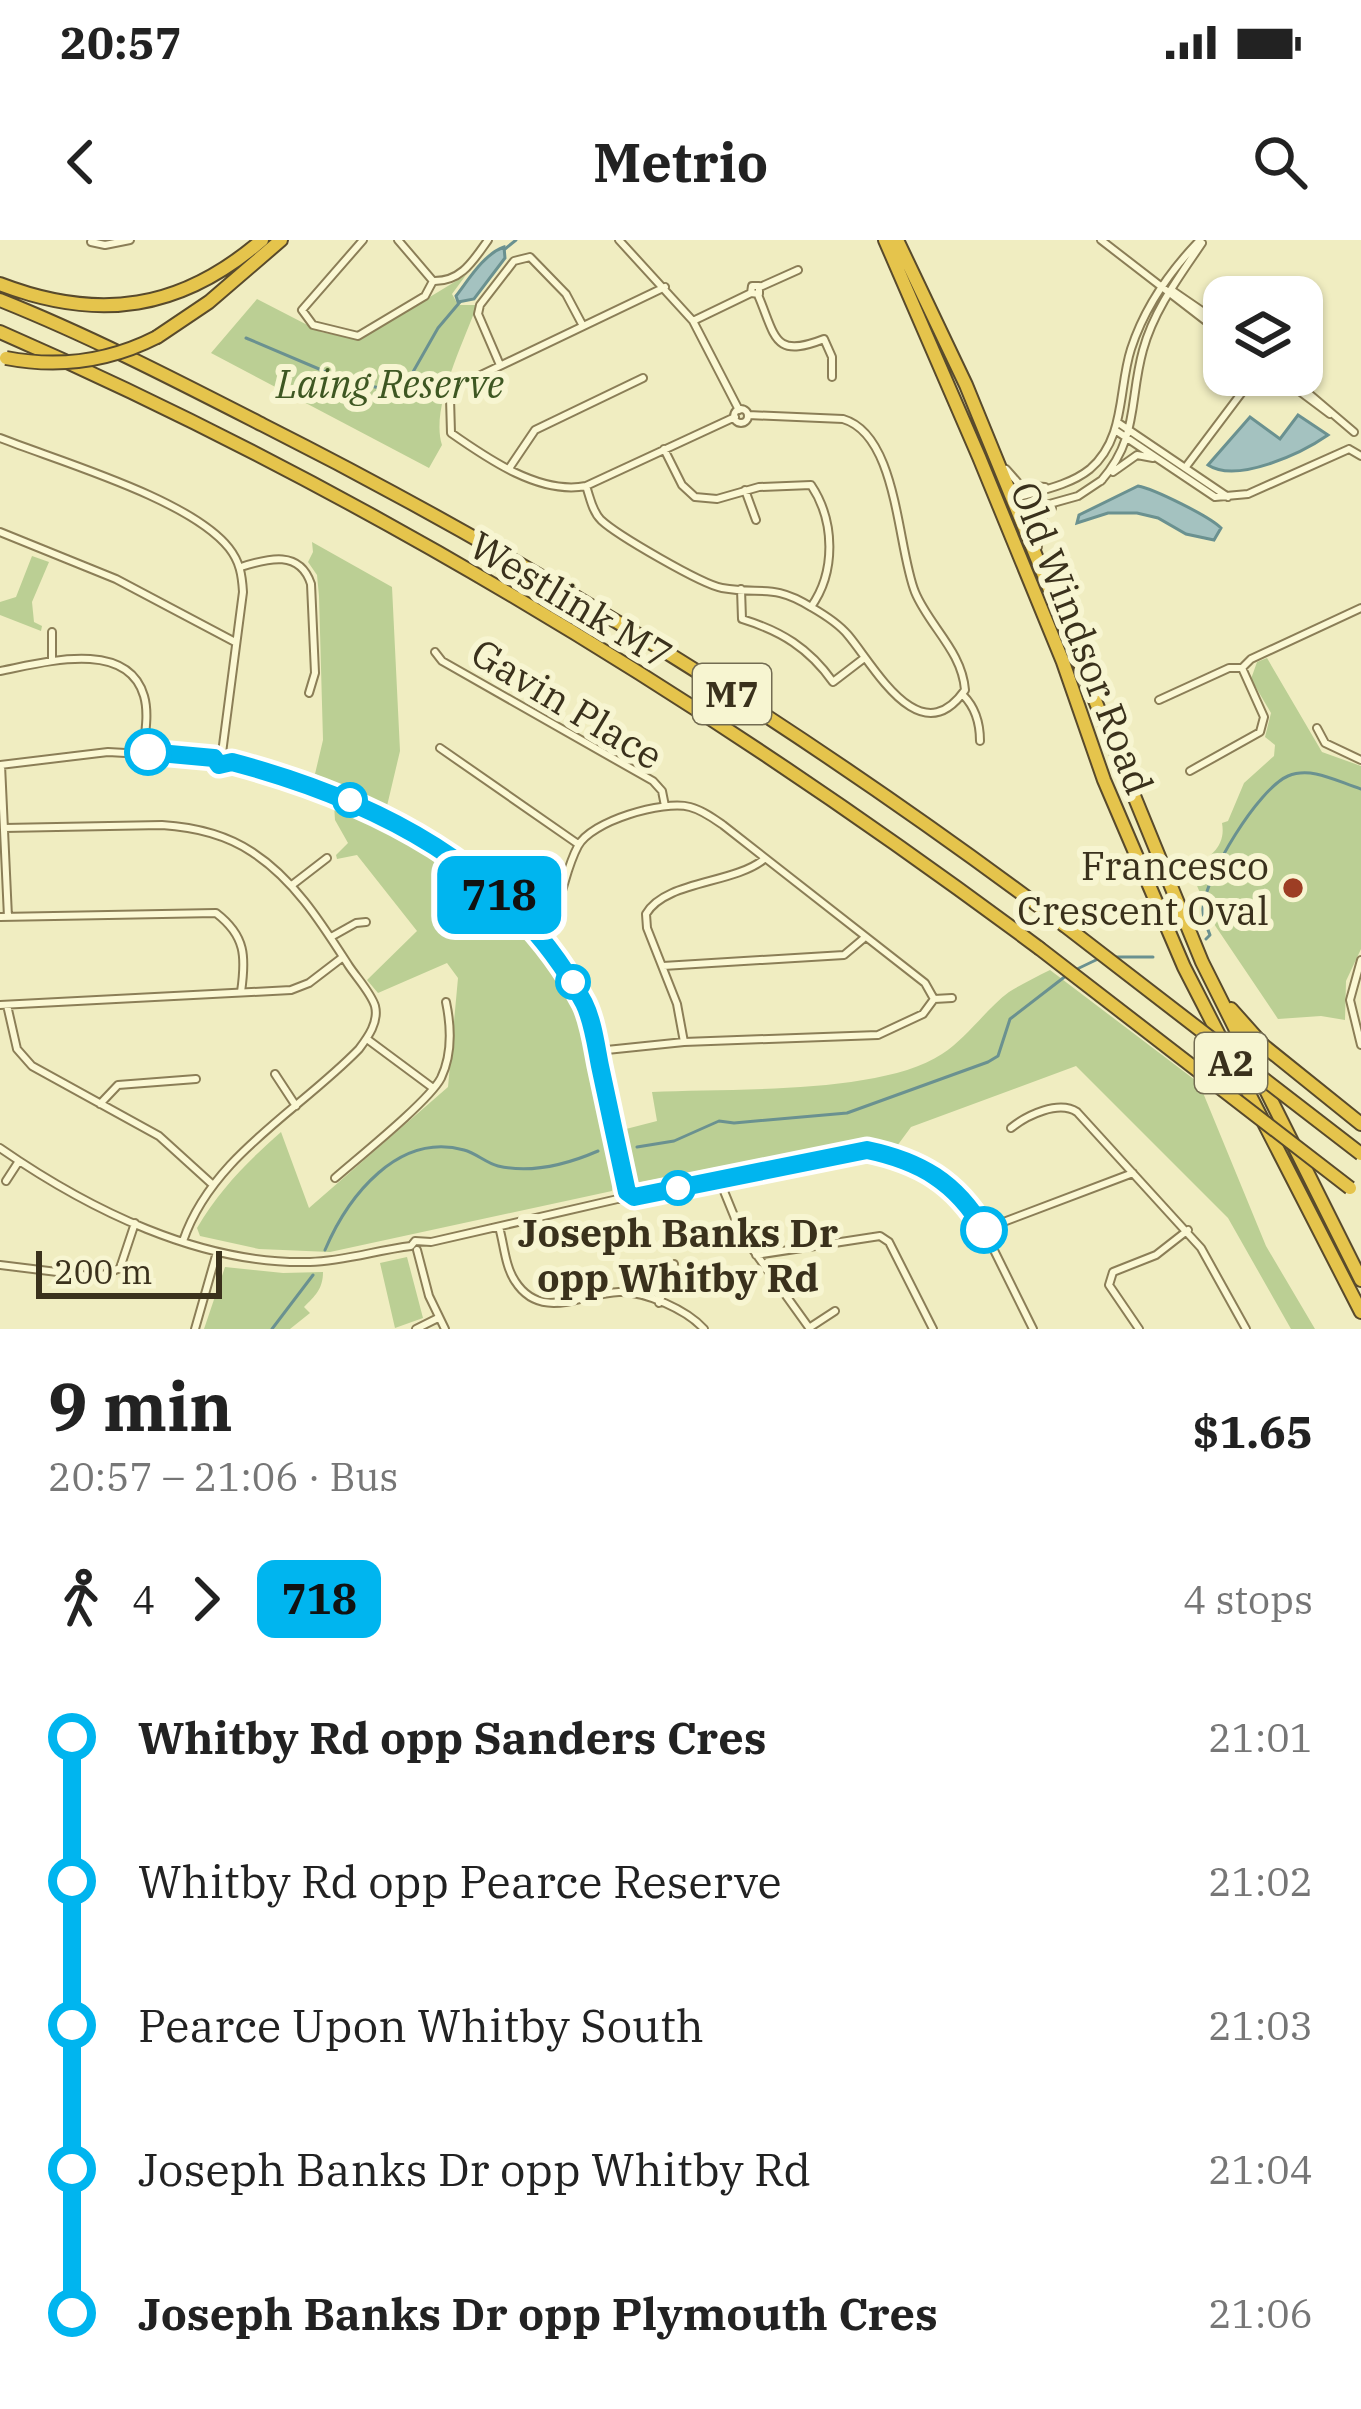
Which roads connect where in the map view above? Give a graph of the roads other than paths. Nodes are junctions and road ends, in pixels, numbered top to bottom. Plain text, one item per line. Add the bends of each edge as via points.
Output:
1 (130, 240) edge
2 (262, 240) edge
3 (281, 240) edge
4 (363, 240) edge
5 (398, 240) edge
6 (488, 240) edge
7 (619, 240) edge
8 (884, 240) edge
9 (897, 240) edge
10 (1101, 240) edge
11 (1202, 240) edge
12 (91, 242) edge
13 (798, 269) dead end
14 (433, 281) junction
15 (0, 284) edge
16 (665, 287) junction
17 (1166, 287) junction
18 (756, 292) junction
19 (0, 300) edge
20 (1203, 314) edge
21 (693, 321) junction
22 (583, 326) junction
23 (0, 332) edge
24 (3, 357) edge
25 (501, 365) junction
26 (832, 377) dead end
27 (643, 378) dead end
28 (966, 385) junction
29 (1239, 396) edge
30 (1310, 396) edge
31 (737, 414) junction
32 (1116, 426) junction
33 (1358, 432) edge
34 (1130, 433) junction
35 (0, 438) edge
36 (664, 449) junction
37 (1349, 449) junction
38 (1361, 456) edge
39 (1162, 461) junction
40 (510, 467) junction
41 (1184, 469) junction
42 (1101, 481) junction
43 (1060, 484) junction
44 (586, 486) junction
45 (745, 490) junction
46 (1228, 496) junction
47 (1066, 501) junction
48 (998, 504) junction
49 (1015, 506) junction
50 (756, 520) dead end
51 (0, 532) edge
52 (241, 567) junction
53 (741, 589) junction
54 (1050, 593) junction
55 (812, 607) junction
56 (1361, 608) edge
57 (52, 632) dead end
58 (236, 643) junction
59 (435, 652) dead end
60 (865, 658) junction
61 (52, 661) junction
62 (1242, 668) junction
63 (0, 671) edge
64 (309, 693) dead end
65 (962, 695) junction
66 (1159, 700) dead end
67 (1317, 728) dead end
68 (980, 741) dead end
69 (440, 748) dead end
70 (142, 752) junction
71 (221, 757) junction
72 (1361, 760) edge
73 (0, 765) edge
74 (1190, 771) dead end
75 (665, 806) junction
76 (4, 828) junction
77 (578, 844) junction
78 (327, 858) dead end
79 (764, 859) junction
80 (292, 885) junction
81 (4, 917) edge
82 (366, 922) dead end
83 (539, 932) junction
84 (331, 937) junction
85 (864, 938) junction
86 (343, 957) junction
87 (1361, 960) edge
88 (1202, 962) junction
89 (663, 966) junction
90 (241, 992) junction
91 (952, 998) dead end
92 (934, 999) junction
93 (446, 1002) dead end
94 (3, 1005) edge
95 (367, 1039) junction
96 (684, 1042) junction
97 (1361, 1045) edge
98 (597, 1051) junction
99 (275, 1074) dead end
100 (196, 1079) dead end
101 (433, 1088) junction
102 (100, 1104) junction
103 (296, 1106) junction
104 (1361, 1124) edge
105 (1011, 1128) dead end
106 (0, 1148) edge
107 (1361, 1154) edge
108 (19, 1161) junction
109 (1133, 1173) junction
110 (335, 1178) dead end
111 (718, 1179) junction
112 (6, 1181) dead end
113 (213, 1185) junction
114 (1356, 1192) edge
115 (628, 1196) junction
116 (135, 1223) junction
117 (499, 1227) junction
118 (984, 1230) junction
119 (1188, 1230) junction
120 (183, 1241) junction
121 (416, 1247) junction
122 (218, 1251) junction
123 (756, 1255) junction
124 (674, 1264) dead end
125 (0, 1265) edge
126 (117, 1271) junction
127 (124, 1279) dead end
128 (1361, 1280) edge
129 (1345, 1284) junction
130 (1361, 1300) edge
131 (659, 1303) junction
132 (835, 1311) dead end
133 (1361, 1312) edge
134 (438, 1318) junction
135 (810, 1328) edge
136 (195, 1329) edge
137 (416, 1329) edge
138 (446, 1329) edge
139 (704, 1329) edge
140 (932, 1329) edge
141 (1033, 1329) edge
142 (1139, 1329) edge
143 (1246, 1329) edge

1 - 12 street
2 - 15 highway via 218,274 170,296 118,306 57,302
3 - 24 highway, bridge via 157,337 87,361
4 - 14 street via 302,310 314,326 358,336 425,296
5 - 14 street
6 - 14 street via 467,269
7 - 16 street
8 - 48 highway, Old Windsor Road / A2
9 - 28 highway, Old Windsor Road
10 - 17 street
11 - 17 street
13 - 18 street
16 - 21 street
16 - 22 street
17 - 20 street
17 - 32 street via 1130,351
17 - 34 street via 1143,351
18 - 21 street
18 - 26 street via 784,347 824,339
19 - 107 highway, Westlink M7 / M7, bridge via 329,459 593,607 964,850
21 - 31 street
22 - 25 street
22 - 25 street via 566,294 530,257 514,261 480,305
23 - 114 highway, Westlink M7 / M7, bridge via 316,486 754,746 1039,948
25 - 40 street via 453,391 448,420 455,436
27 - 40 street via 535,430
28 - 43 street via 1012,478 1028,487
28 - 49 highway, Old Windsor Road
29 - 41 street
30 - 33 street
31 - 36 street
31 - 65 street via 843,418 871,439 902,523 915,593 954,655
32 - 34 street
32 - 43 street via 1094,464
33 - 37 street
34 - 39 street
34 - 41 street
34 - 42 street
35 - 52 street via 208,526
36 - 44 street
36 - 45 street via 695,497
37 - 38 street
37 - 46 street
39 - 42 street via 1137,455
39 - 46 street via 1211,496
40 - 44 street via 553,487
41 - 46 street
42 - 47 street
43 - 49 street
44 - 53 street via 602,520 702,581
45 - 50 street
45 - 55 street via 811,485 826,513 828,574
47 - 49 street
47 - 54 street via 1036,526
48 - 49 highway
48 - 129 highway, Old Windsor Road / A2 via 1184,967
49 - 54 highway, Old Windsor Road
51 - 58 street via 116,578
52 - 58 street
52 - 64 street via 286,558 307,572 315,673
53 - 55 street via 781,592
53 - 60 street via 742,619 805,648 833,682
54 - 88 highway, Old Windsor Road
55 - 60 street
56 - 62 street
57 - 61 street
58 - 71 street
59 - 75 street, Gavin Place via 653,782
60 - 65 street via 885,686 920,711
61 - 63 street
61 - 70 street via 124,667 138,681 146,701
62 - 66 street
62 - 74 street via 1264,725
65 - 68 street
67 - 72 street via 1325,743
69 - 77 street
70 - 71 street
70 - 73 street
71 - 83 street via 382,816 458,862
73 - 76 street
75 - 77 street via 604,824
75 - 79 street via 707,814
76 - 80 street via 187,826 250,851
76 - 81 street
77 - 83 street via 561,903
78 - 80 street
79 - 85 street
79 - 89 street via 651,906 647,928
80 - 84 street
81 - 90 street via 216,913 242,943
82 - 84 street
83 - 98 street via 585,1004
84 - 86 street
85 - 89 street via 844,955
85 - 92 street via 925,982
86 - 90 street via 291,990
86 - 95 street via 374,1004
87 - 97 street via 1350,1000
88 - 104 highway via 1247,1029
88 - 128 highway, Old Windsor Road
89 - 96 street
90 - 94 street
91 - 92 street
92 - 96 street via 923,1014 878,1035
93 - 101 street via 448,1055
94 - 102 street via 17,1049 32,1066
95 - 101 street
95 - 103 street
96 - 98 street
98 - 115 street
99 - 103 street
100 - 102 street via 118,1084
101 - 110 street
102 - 113 street via 159,1136
103 - 113 street
105 - 109 street via 1068,1106
106 - 108 street
108 - 112 street
108 - 116 street
109 - 118 street
109 - 119 street
111 - 115 street
111 - 118 street via 872,1151 930,1171
111 - 123 street
113 - 120 street
115 - 117 street
116 - 120 street
116 - 126 street
117 - 121 street
117 - 131 street via 514,1280 540,1301 625,1292
118 - 141 street
119 - 142 street via 1109,1278
119 - 143 street
120 - 122 street
121 - 122 street via 313,1262
121 - 134 street
122 - 136 street
123 - 135 street
123 - 140 street via 880,1235
124 - 131 street
125 - 126 street via 98,1277
126 - 127 street
129 - 130 highway
129 - 133 highway, Old Windsor Road / A2
131 - 139 street
132 - 135 street
134 - 137 street
134 - 138 street

